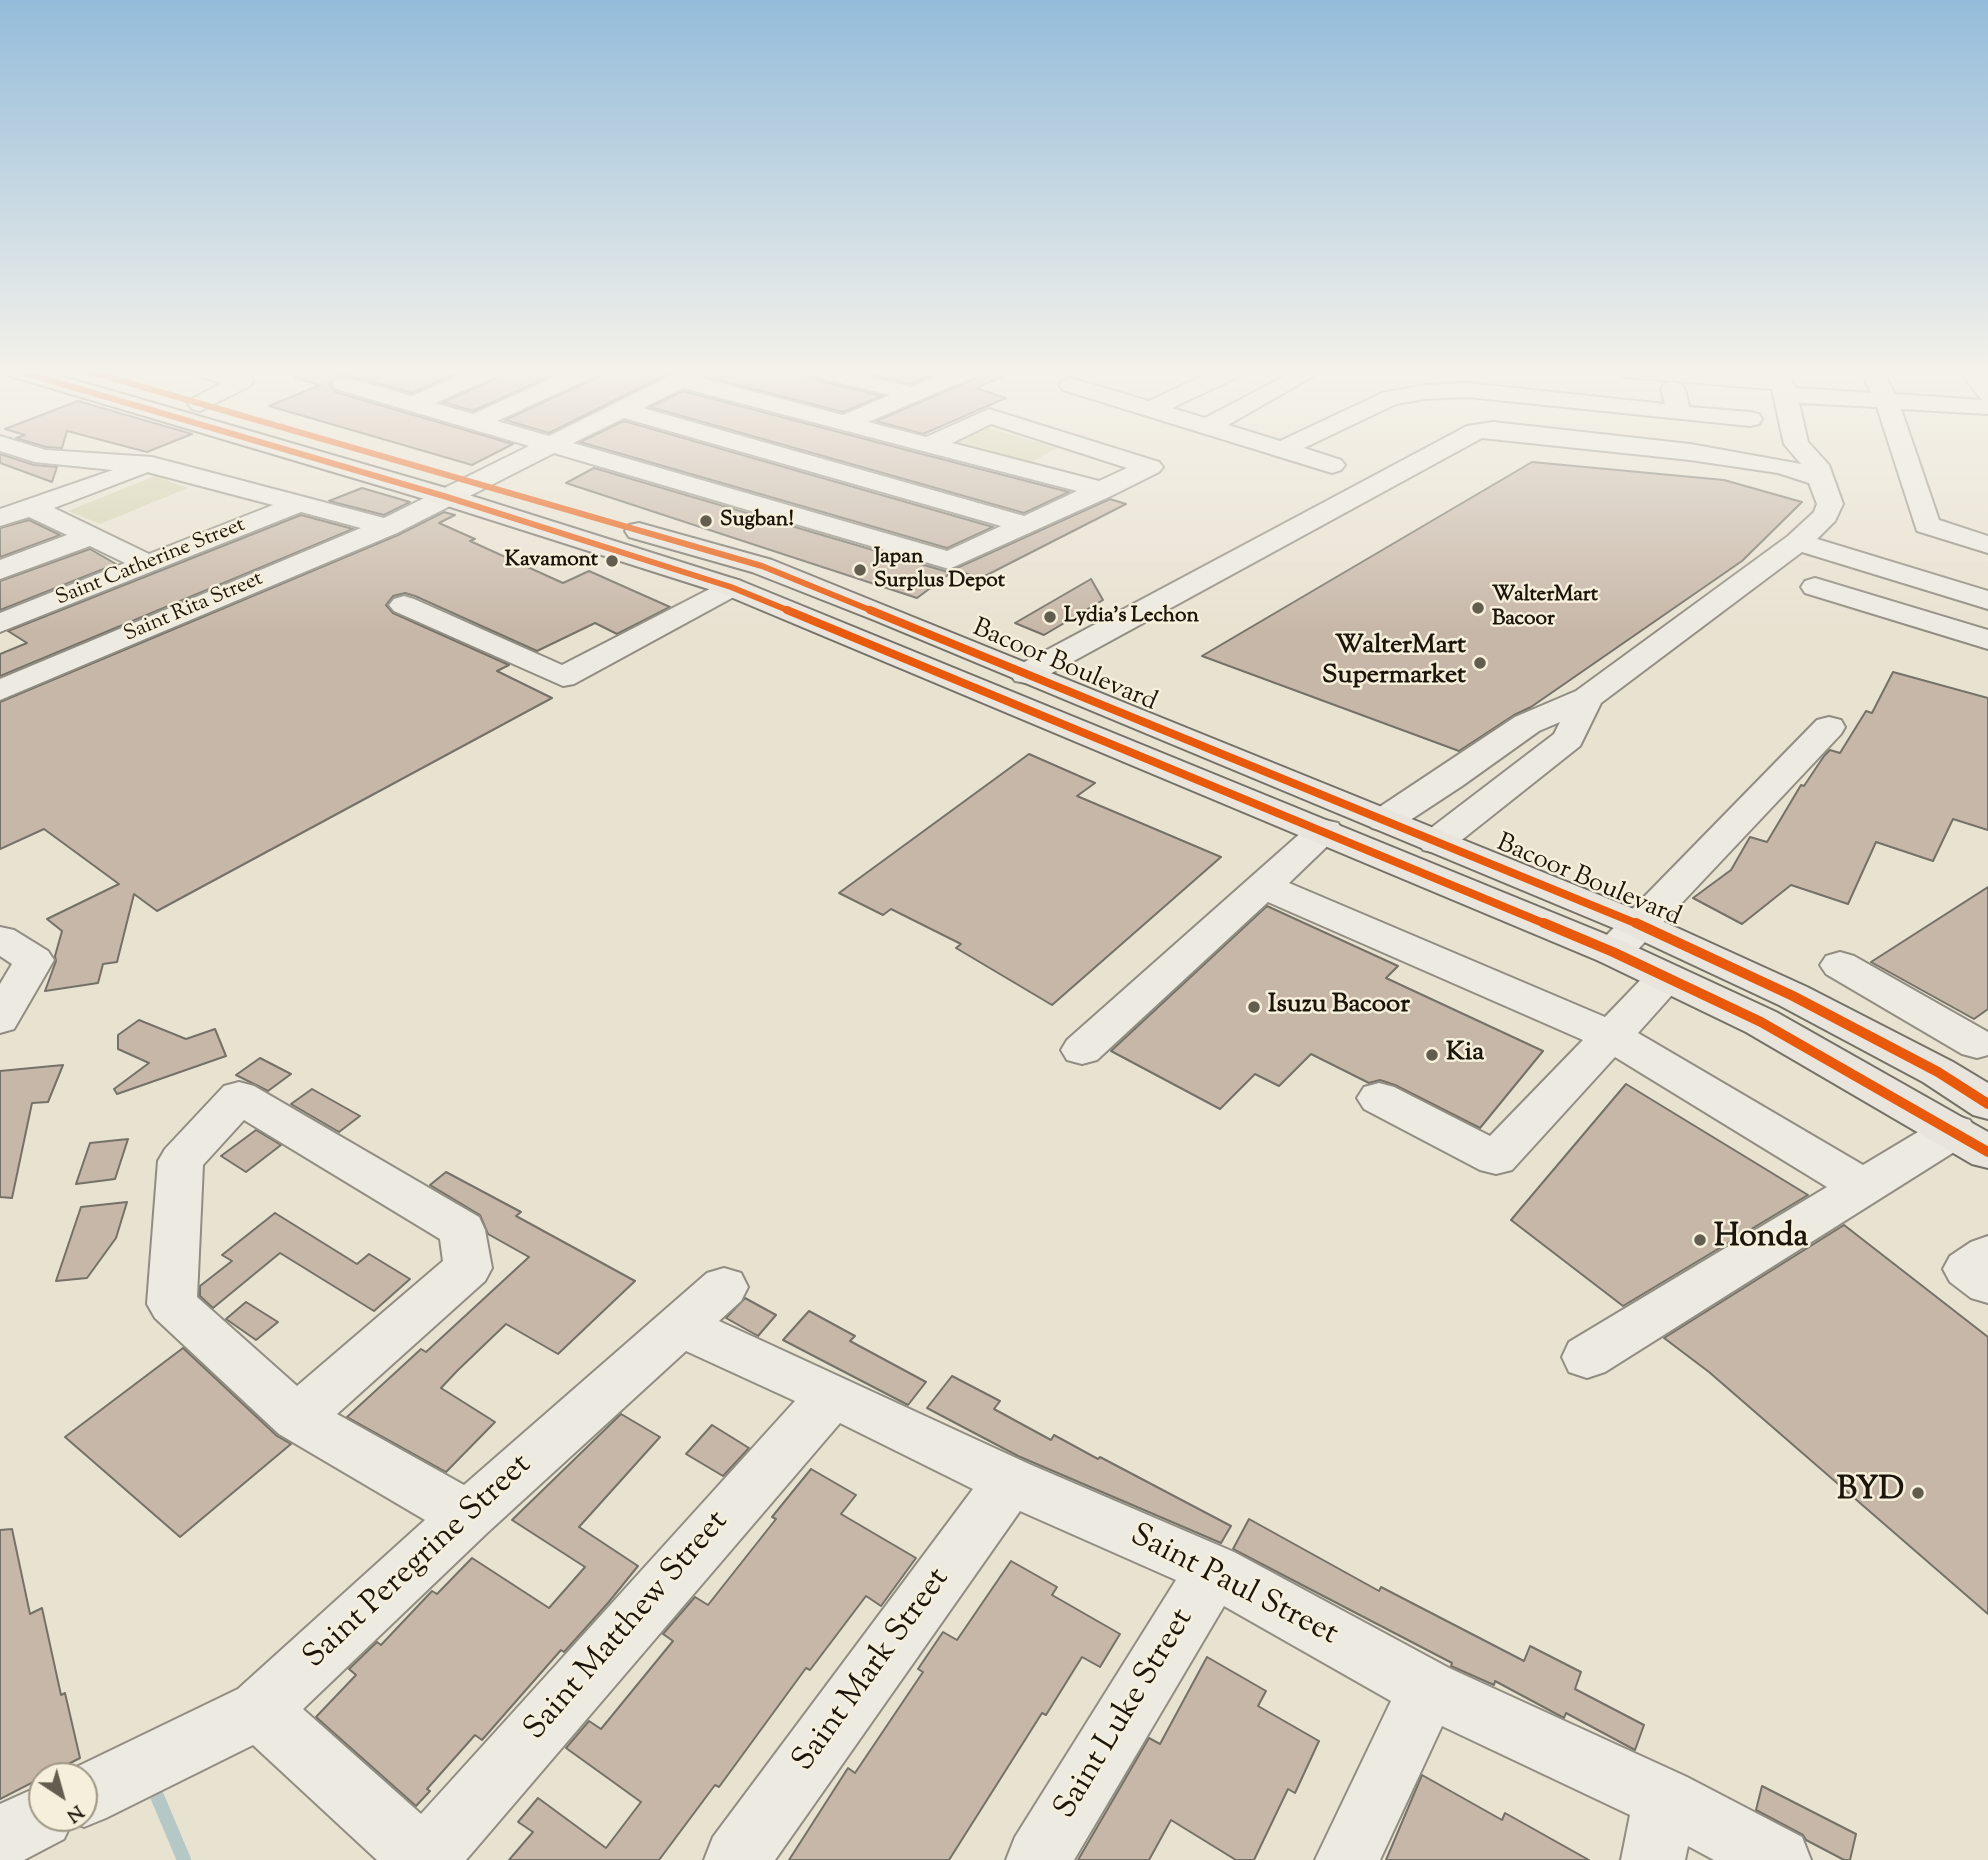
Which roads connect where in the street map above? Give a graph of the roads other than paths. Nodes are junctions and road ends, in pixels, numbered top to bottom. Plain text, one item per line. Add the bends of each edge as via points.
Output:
1 (44, 457) joint
2 (334, 457) edge
3 (358, 457) edge
4 (525, 457) edge
5 (598, 457) edge
6 (788, 457) edge
7 (977, 457) edge
8 (1118, 457) edge
9 (1305, 457) edge
10 (1427, 457) edge
11 (1571, 457) edge
12 (1682, 457) edge
13 (1722, 457) edge
14 (1822, 457) edge
15 (1905, 457) edge
16 (152, 465) junction
17 (1332, 466) dead end
18 (0, 471) edge
19 (1818, 471) junction
20 (1102, 489) junction
21 (460, 491) junction
22 (301, 503) junction
23 (30, 507) junction
24 (0, 518) edge
25 (1027, 525) junction
26 (387, 527) junction
27 (91, 536) junction
28 (1804, 536) junction
29 (1988, 545) edge
30 (149, 564) junction
31 (0, 570) edge
32 (1988, 584) edge
33 (731, 587) junction
34 (1815, 587) dead end
35 (1988, 600) edge
36 (404, 605) dead end
37 (0, 623) edge
38 (1988, 640) edge
39 (1026, 674) junction
40 (0, 690) edge
41 (1587, 698) junction
42 (1829, 727) dead end
43 (1500, 744) junction
44 (1539, 761) junction
45 (1385, 820) junction
46 (1325, 831) junction
47 (1436, 842) junction
48 (1263, 887) junction
49 (1625, 938) junction
50 (0, 939) edge
51 (17, 965) edge
52 (1840, 965) dead end
53 (1666, 977) junction
54 (0, 1019) edge
55 (1612, 1036) junction
56 (1978, 1044) dead end
57 (1082, 1050) dead end
58 (1379, 1098) dead end
59 (1977, 1129) edge
60 (1863, 1187) junction
61 (1988, 1255) edge
62 (1988, 1284) edge
63 (724, 1287) dead end
64 (680, 1326) junction
65 (1587, 1357) dead end
66 (833, 1395) junction
67 (298, 1418) junction
68 (1010, 1481) junction
69 (468, 1516) junction
70 (1214, 1570) junction
71 (1428, 1689) junction
72 (259, 1710) junction
73 (98, 1789) edge
74 (1665, 1799) junction
75 (28, 1824) edge
76 (0, 1838) edge
77 (424, 1859) edge
78 (736, 1860) edge
79 (1038, 1860) edge
80 (1347, 1860) edge
81 (1653, 1860) edge
82 (1779, 1860) edge

1 - 16 street
1 - 18 street
2 - 21 main road, Bacoor Boulevard
3 - 21 main road, Bacoor Boulevard
4 - 21 street, Saint Rita Street
5 - 25 street via 949,561
6 - 25 street
7 - 20 street
8 - 20 street via 1150,467
9 - 17 street
10 - 39 street
11 - 12 street via 1652,468 1665,467
13 - 19 street
14 - 19 street
15 - 29 street via 1927,525
16 - 22 street
16 - 23 street
19 - 28 street via 1830,504 1826,515
20 - 25 street
21 - 26 street, Saint Rita Street
21 - 33 main road, Bacoor Boulevard
21 - 39 main road, Bacoor Boulevard via 762,566
22 - 26 street
22 - 30 street, Saint Catherine Street
23 - 24 street
23 - 27 street
26 - 40 street, Saint Rita Street
27 - 30 street
27 - 31 street
28 - 32 street
28 - 35 street
28 - 41 street
30 - 37 street, Saint Catherine Street
33 - 36 street via 563,677
33 - 46 main road, Bacoor Boulevard
34 - 38 street
39 - 45 main road, Bacoor Boulevard
41 - 43 street via 1527,724
41 - 44 street via 1568,739
42 - 49 street
43 - 44 street
43 - 45 street
44 - 47 street
45 - 47 main road, Bacoor Boulevard
46 - 48 street
46 - 49 main road, Bacoor Boulevard
47 - 49 main road, Bacoor Boulevard
48 - 55 street
48 - 57 street
49 - 53 main road, Bacoor Boulevard
49 - 59 main road, Bacoor Boulevard via 1793,996 1938,1072
50 - 51 street
51 - 54 street
52 - 56 street
53 - 55 street
53 - 59 main road, Bacoor Boulevard
55 - 58 street via 1496,1158
55 - 60 street
59 - 60 street
60 - 65 street
61 - 62 street via 1966,1269
63 - 64 street, Saint Peregrine Street
64 - 66 street, Saint Paul Street
64 - 69 street, Saint Peregrine Street
66 - 68 street, Saint Paul Street
66 - 77 street, Saint Matthew Street
67 - 67 street via 172,1304 181,1161 239,1097 463,1230 468,1268
67 - 69 street
68 - 70 street, Saint Paul Street
68 - 78 street, Saint Mark Street
69 - 72 street, Saint Peregrine Street
70 - 71 street, Saint Paul Street
70 - 79 street, Saint Luke Street
71 - 74 street, Saint Paul Street
71 - 80 street
72 - 73 street, Saint Peregrine Street
72 - 77 street
74 - 81 street
74 - 82 street, Saint Paul Street
75 - 76 street

